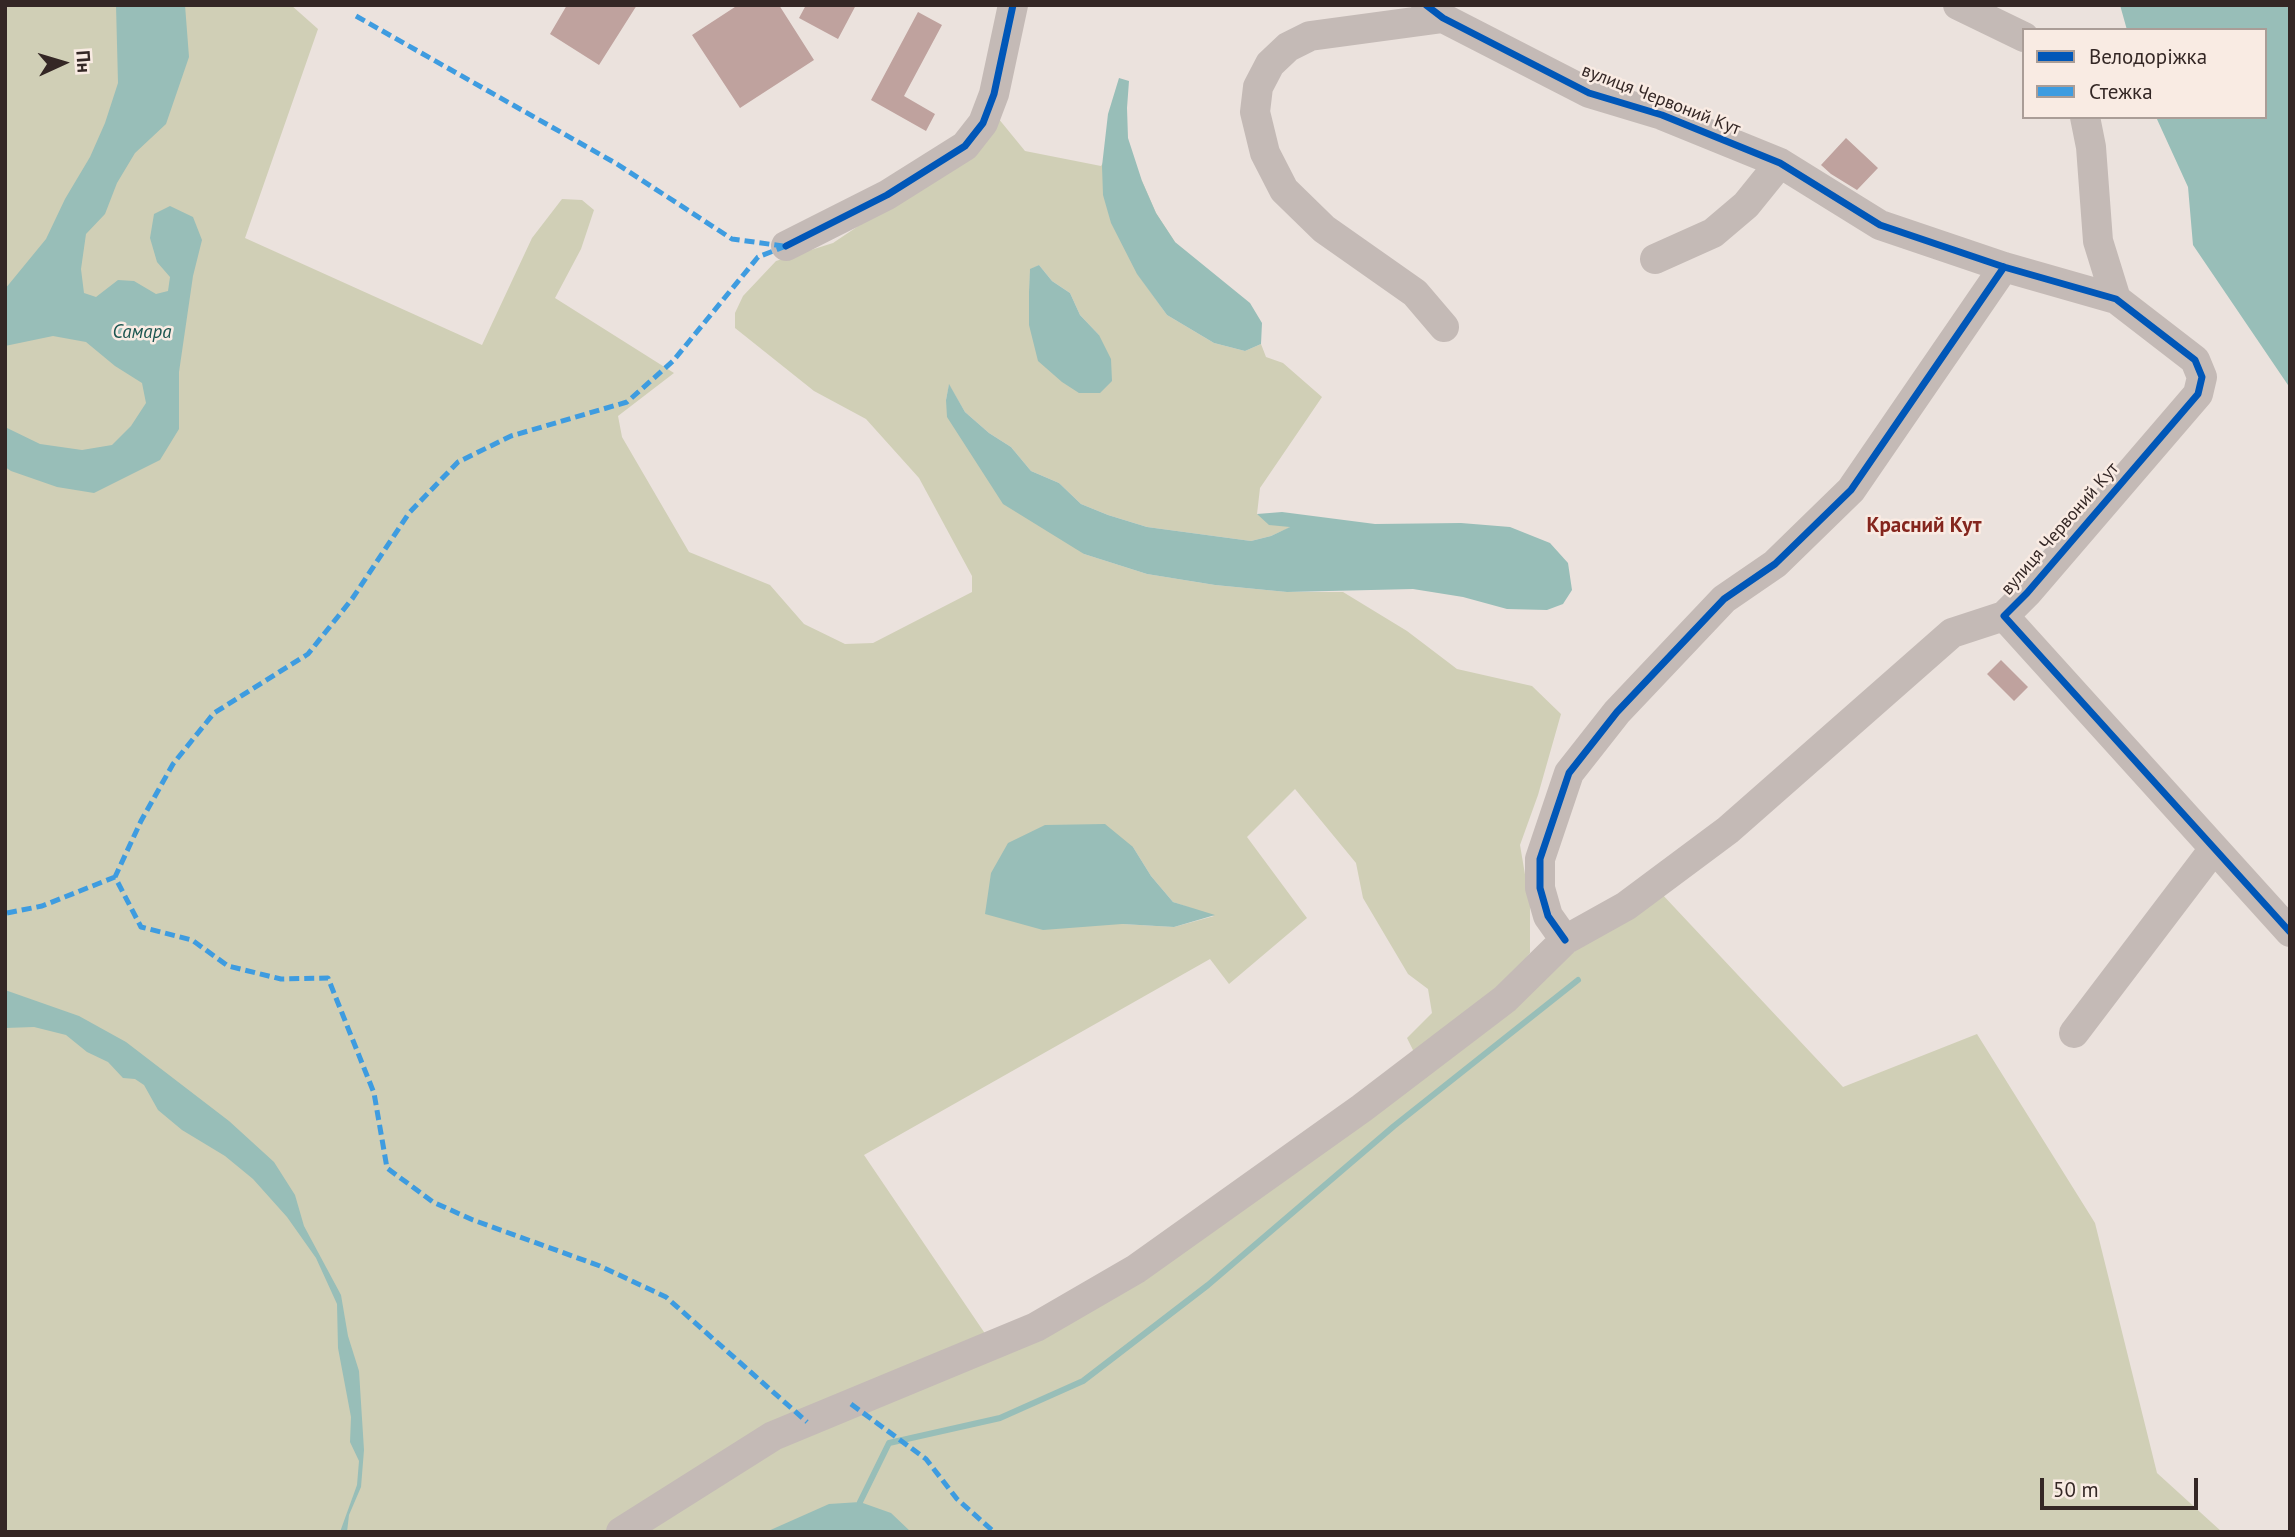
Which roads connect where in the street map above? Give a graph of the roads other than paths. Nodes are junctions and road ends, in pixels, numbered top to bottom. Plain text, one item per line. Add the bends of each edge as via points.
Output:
1 (1013, 5) edge
2 (1958, 5) edge
3 (1434, 11) edge
4 (2022, 36) edge
5 (2085, 119) edge
6 (1780, 163) junction
7 (786, 246) dead end
8 (1655, 259) dead end
9 (2004, 267) junction
10 (2116, 299) junction
11 (1444, 327) dead end
12 (2004, 616) junction
13 (2213, 850) junction
14 (2290, 932) edge
15 (1565, 940) junction
16 (2074, 1033) dead end
17 (621, 1532) edge

1 - 7 street via 994,94 983,123 965,146 887,195
2 - 4 street
3 - 6 street, вулиця Червоний Кут via 1590,93 1662,114
3 - 11 street, вулиця Червоний Кут via 1310,36 1288,47 1270,64 1258,87 1255,111 1265,153 1284,190 1324,229 1415,293
5 - 10 street via 2098,241
6 - 8 street via 1746,205 1713,233
6 - 9 street, вулиця Червоний Кут via 1880,225
9 - 10 street, вулиця Червоний Кут
9 - 15 street via 1851,490 1775,564 1724,599 1617,712 1569,773 1540,859 1540,888 1548,916
10 - 12 street, вулиця Червоний Кут via 2195,360 2202,377 2198,394
12 - 13 street, вулиця Червоний Кут
12 - 15 street, вулиця Червоний Кут via 1952,633 1728,830 1626,906
13 - 14 street, вулиця Червоний Кут
13 - 16 street
15 - 17 street, вулиця Червоний Кут via 1494,1007 1362,1108 1136,1269 1036,1328 773,1436

